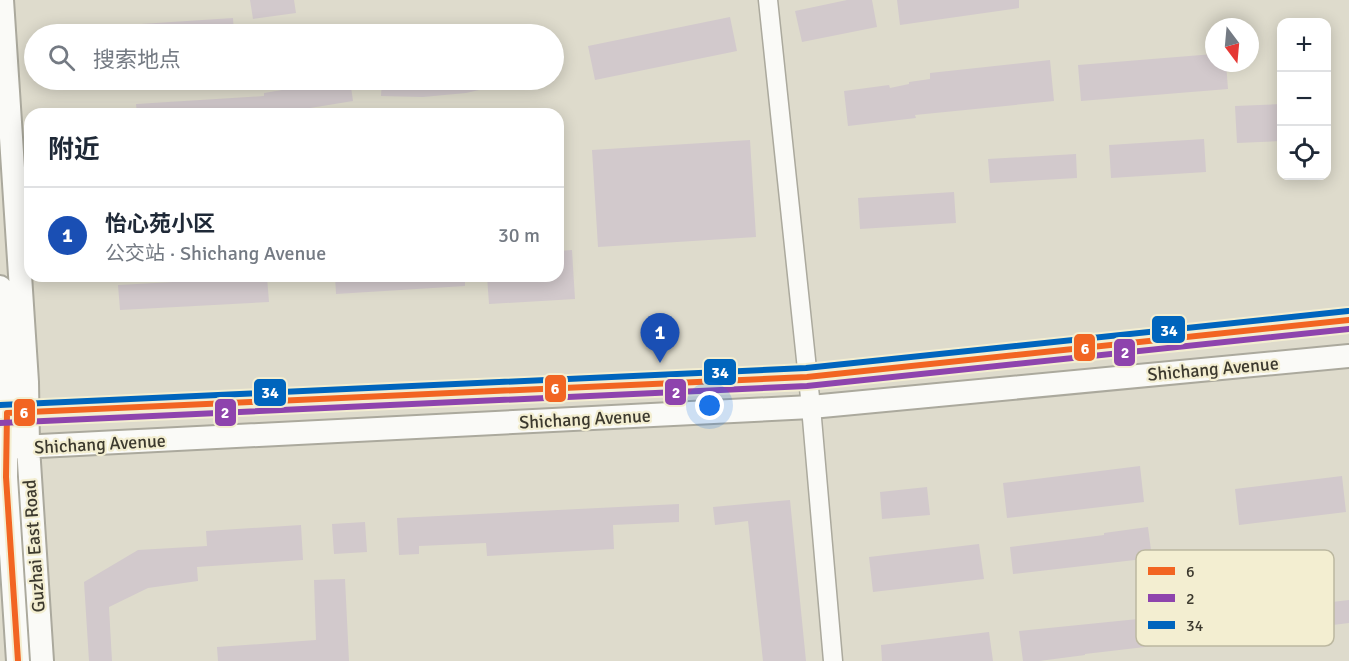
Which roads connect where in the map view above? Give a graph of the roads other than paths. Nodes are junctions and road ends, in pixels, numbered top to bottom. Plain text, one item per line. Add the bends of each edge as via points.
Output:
1 (2, 0) edge
2 (768, 0) edge
3 (0, 286) edge
4 (1349, 320) edge
5 (1349, 356) edge
6 (807, 376) junction
7 (811, 407) junction
8 (12, 413) edge
9 (12, 448) edge
10 (18, 661) edge
11 (42, 661) edge
12 (833, 661) edge

1 - 8 main road via 27,382
2 - 6 street
3 - 8 main road
4 - 6 main road, Shichang Avenue
5 - 7 main road, Shichang Avenue
6 - 7 street
6 - 8 main road, Shichang Avenue
7 - 9 main road, Shichang Avenue
7 - 12 street
8 - 9 main road
9 - 10 main road, Guzhai East Road via 6,477
9 - 11 main road, Guzhai East Road

